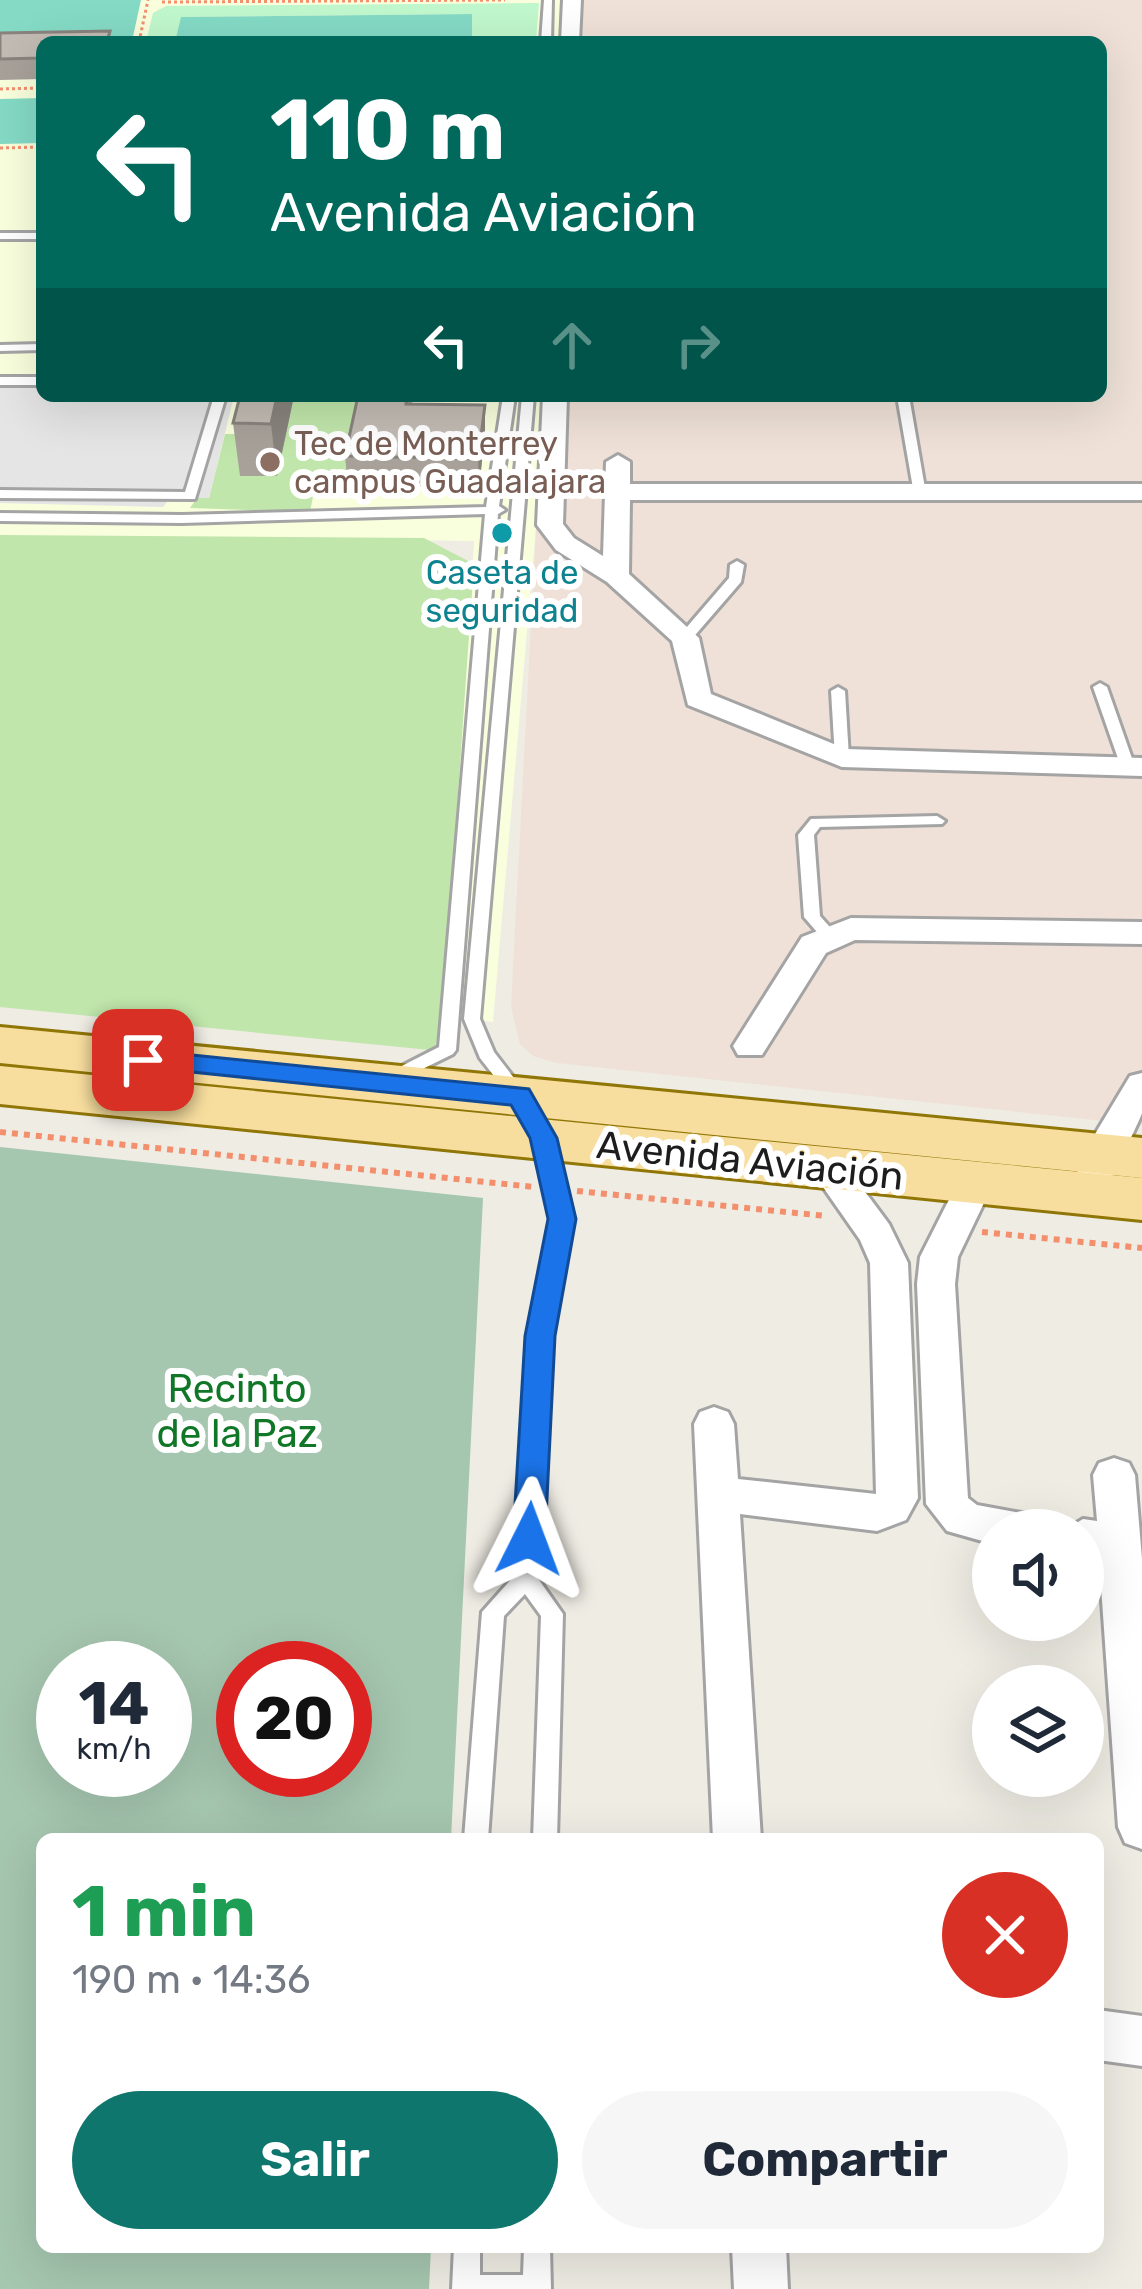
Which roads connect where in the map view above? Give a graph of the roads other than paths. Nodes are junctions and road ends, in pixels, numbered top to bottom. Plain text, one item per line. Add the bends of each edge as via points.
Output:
1 (548, 0) edge
2 (572, 0) edge
3 (546, 36) edge
4 (570, 36) edge
5 (0, 236) edge
6 (36, 236) edge
7 (36, 347) edge
8 (0, 348) edge
9 (36, 378) edge
10 (0, 381) edge
11 (218, 402) edge
12 (508, 402) edge
13 (527, 402) edge
14 (555, 402) edge
15 (904, 402) edge
16 (618, 462) dead end
17 (619, 491) junction
18 (1142, 492) edge
19 (0, 494) edge
20 (920, 494) junction
21 (190, 496) junction
22 (492, 510) junction
23 (518, 511) junction
24 (0, 517) edge
25 (182, 519) junction
26 (737, 565) dead end
27 (616, 576) junction
28 (685, 638) junction
29 (1100, 687) dead end
30 (838, 691) dead end
31 (842, 758) junction
32 (1135, 767) edge
33 (938, 821) dead end
34 (1142, 933) edge
35 (830, 935) junction
36 (0, 1046) edge
37 (750, 1046) dead end
38 (381, 1083) junction
39 (0, 1085) edge
40 (1142, 1085) edge
41 (531, 1117) junction
42 (826, 1168) junction
43 (1111, 1168) edge
44 (976, 1182) junction
45 (1142, 1199) edge
46 (893, 1318) junction
47 (938, 1322) junction
48 (715, 1424) dead end
49 (1114, 1475) dead end
50 (718, 1494) junction
51 (972, 1523) edge
52 (1104, 1525) edge
53 (1104, 1561) edge
54 (526, 1579) junction
55 (1142, 1826) edge
56 (480, 1832) edge
57 (541, 1832) edge
58 (737, 1833) edge
59 (1104, 2036) edge
60 (1142, 2041) edge
61 (467, 2253) edge
62 (537, 2253) edge
63 (759, 2253) edge
64 (466, 2289) edge
65 (537, 2289) edge
66 (761, 2289) edge

1 - 3 lane
2 - 4 street
5 - 6 lane
7 - 8 lane
9 - 10 lane
11 - 21 lane
12 - 22 lane
13 - 23 lane
14 - 27 street via 550,525
15 - 20 lane
16 - 17 street
17 - 20 street
17 - 27 street
18 - 20 street
19 - 21 lane
21 - 25 lane
22 - 23 lane
22 - 25 lane
22 - 38 lane via 447,1050
23 - 41 lane via 472,1019 486,1054
24 - 25 lane
26 - 28 lane via 736,579
27 - 28 street
28 - 31 street via 698,699
29 - 32 lane
30 - 31 lane
31 - 32 street
33 - 35 lane via 816,822 806,835 812,917
34 - 35 street
35 - 37 street via 814,945
36 - 38 main road, Avenida Aviación
38 - 41 main road, Avenida Aviación
39 - 41 main road, Avenida Aviación
40 - 43 street
41 - 42 main road, Avenida Aviación
41 - 43 main road, Avenida Aviación
41 - 54 lane via 562,1219 540,1336
42 - 44 main road, Avenida Aviación
42 - 46 street via 889,1263
43 - 44 main road, Avenida Aviación
43 - 45 main road, Avenida Aviación
44 - 47 street via 939,1257
46 - 47 street
46 - 50 street via 891,1508 878,1513
47 - 51 street via 947,1504
48 - 50 street
49 - 52 street
50 - 58 street
53 - 55 street
54 - 56 lane via 493,1612
54 - 57 lane via 552,1614
59 - 60 street
61 - 64 lane
62 - 65 lane
63 - 66 street
64 - 65 lane

